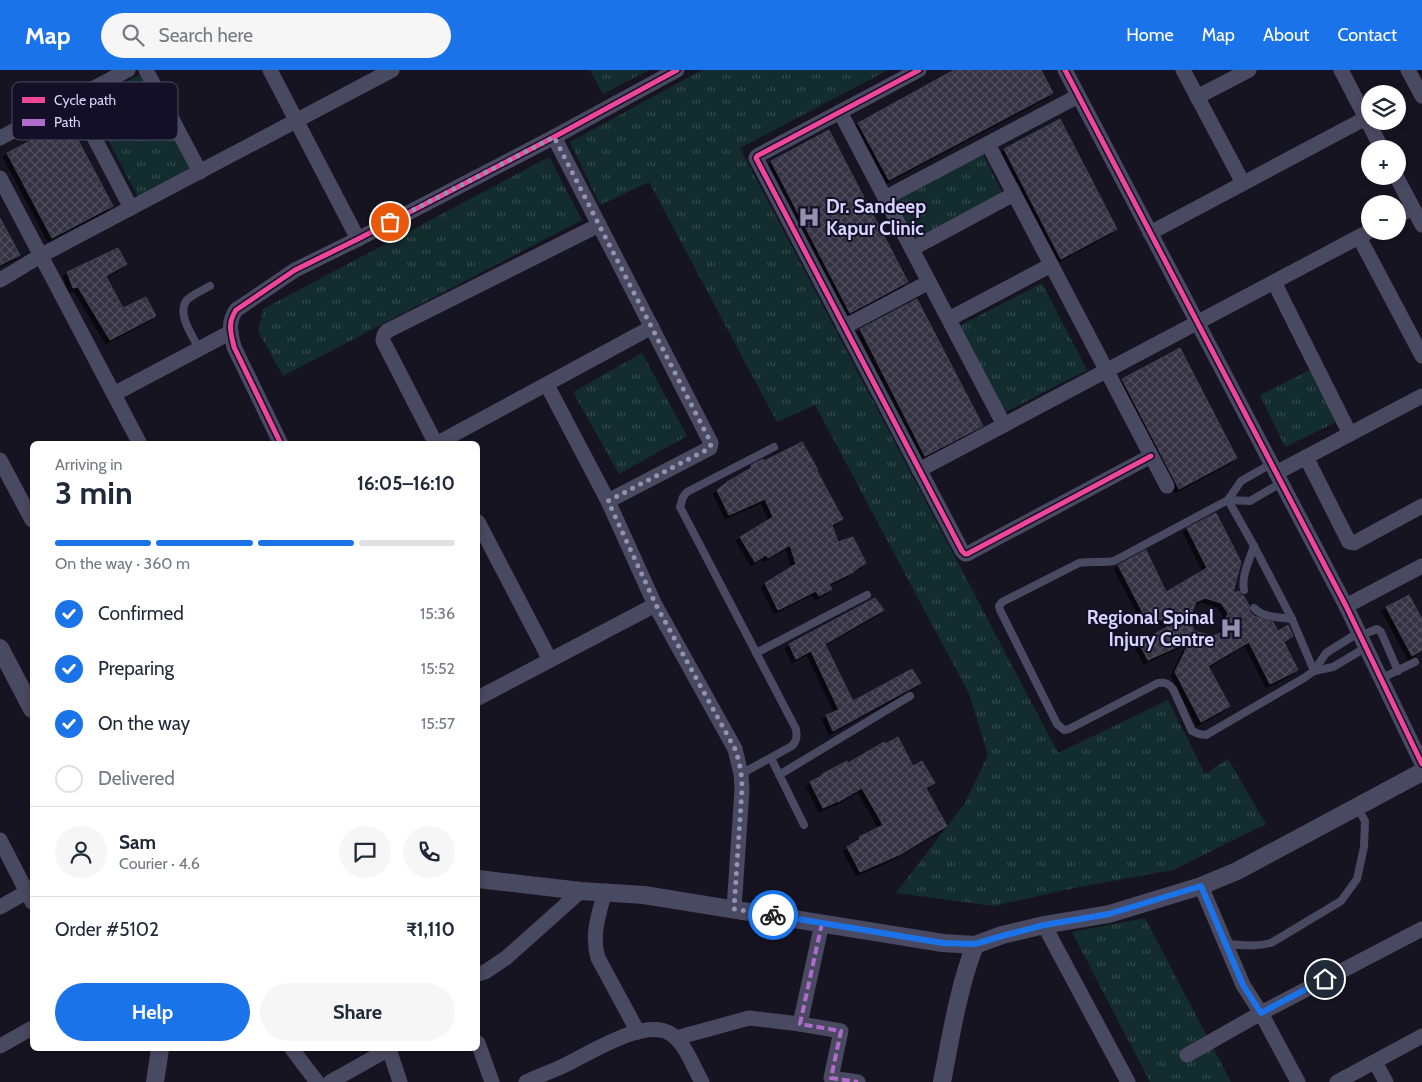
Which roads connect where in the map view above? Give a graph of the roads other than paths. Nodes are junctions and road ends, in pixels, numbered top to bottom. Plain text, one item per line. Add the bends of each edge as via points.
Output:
1 (128, 70) edge
2 (146, 70) edge
3 (270, 70) edge
4 (392, 70) edge
5 (678, 70) edge
6 (919, 70) edge
7 (1065, 70) edge
8 (1183, 70) edge
9 (1249, 70) edge
10 (1341, 70) edge
11 (1408, 70) edge
12 (106, 82) edge
13 (152, 82) edge
14 (1078, 96) junction
15 (1422, 96) edge
16 (1197, 97) junction
17 (1361, 108) edge
18 (840, 112) junction
19 (297, 121) junction
20 (1361, 121) edge
21 (178, 130) edge
22 (12, 132) edge
23 (554, 137) junction
24 (0, 138) edge
25 (95, 140) edge
26 (988, 144) junction
27 (200, 172) junction
28 (0, 178) edge
29 (1243, 183) junction
30 (1401, 185) edge
31 (1014, 194) junction
32 (885, 198) junction
33 (131, 208) junction
34 (1413, 208) junction
35 (1406, 212) edge
36 (599, 225) junction
37 (1422, 225) edge
38 (1150, 233) junction
39 (1361, 236) edge
40 (358, 239) junction
41 (1368, 240) edge
42 (912, 249) junction
43 (40, 256) junction
44 (1051, 265) junction
45 (0, 280) edge
46 (929, 282) junction
47 (1274, 282) junction
48 (210, 286) dead end
49 (949, 319) junction
50 (1197, 322) junction
51 (652, 327) junction
52 (844, 327) junction
53 (231, 332) junction
54 (199, 349) junction
55 (1422, 356) edge
56 (1107, 370) junction
57 (547, 385) junction
58 (114, 394) junction
59 (1422, 396) edge
60 (1004, 425) junction
61 (1350, 434) junction
62 (138, 441) edge
63 (280, 441) edge
64 (434, 441) edge
65 (442, 441) edge
66 (774, 447) dead end
67 (1152, 456) junction
68 (1306, 457) junction
69 (0, 460) edge
70 (920, 470) junction
71 (1276, 474) junction
72 (1168, 486) dead end
73 (1228, 500) junction
74 (608, 501) junction
75 (1422, 506) edge
76 (30, 516) edge
77 (480, 526) edge
78 (1254, 546) junction
79 (1422, 566) edge
80 (1244, 590) dead end
81 (867, 595) dead end
82 (656, 605) junction
83 (1346, 606) junction
84 (1254, 608) dead end
85 (1292, 619) junction
86 (1361, 639) junction
87 (0, 648) edge
88 (756, 653) junction
89 (550, 660) junction
90 (1415, 662) dead end
91 (1314, 671) junction
92 (1398, 671) junction
93 (1380, 679) junction
94 (910, 696) dead end
95 (480, 697) edge
96 (30, 705) edge
97 (771, 758) junction
98 (1422, 764) edge
99 (1422, 772) edge
100 (742, 774) junction
101 (779, 775) junction
102 (1357, 807) junction
103 (804, 825) dead end
104 (0, 840) edge
105 (480, 879) edge
106 (1201, 886) junction
107 (581, 891) junction
108 (30, 892) edge
109 (605, 892) junction
110 (30, 894) edge
111 (0, 907) edge
112 (734, 909) junction
113 (822, 923) junction
114 (1044, 925) junction
115 (1422, 929) edge
116 (975, 944) junction
117 (1226, 944) junction
118 (480, 973) edge
119 (1261, 1013) junction
120 (800, 1024) junction
121 (30, 1029) edge
122 (638, 1032) junction
123 (1422, 1036) edge
124 (676, 1038) junction
125 (0, 1046) edge
126 (480, 1050) edge
127 (160, 1051) edge
128 (294, 1051) edge
129 (385, 1051) edge
130 (390, 1051) edge
131 (1187, 1055) dead end
132 (1375, 1062) junction
133 (489, 1080) edge
134 (155, 1082) edge
135 (317, 1082) edge
136 (330, 1082) edge
137 (400, 1082) edge
138 (526, 1082) edge
139 (702, 1082) edge
140 (858, 1082) edge
141 (942, 1082) edge
142 (1128, 1082) edge
143 (1298, 1082) edge
144 (1337, 1082) edge
145 (1386, 1082) edge

1 - 12 street
2 - 13 street
3 - 19 street
4 - 19 street
5 - 23 street
6 - 18 street
7 - 14 street
8 - 16 street
9 - 16 street
10 - 17 street
11 - 15 street
14 - 26 street
14 - 38 street
16 - 29 street
18 - 32 street
18 - 52 street via 756,158
19 - 27 street
19 - 40 street
20 - 29 street
21 - 27 street
22 - 24 street
23 - 36 street
23 - 40 street
25 - 33 street
26 - 31 street
26 - 32 street
27 - 33 street
28 - 43 street
29 - 38 street
30 - 34 street
31 - 42 street
31 - 44 street
32 - 42 street
33 - 43 street
34 - 35 street
34 - 37 street
36 - 51 street
36 - 64 street via 384,335 383,342
38 - 50 street
39 - 47 street
40 - 53 street via 295,270 236,310 231,318
41 - 55 street
42 - 46 street
43 - 45 street
43 - 58 street
44 - 49 street
44 - 56 street
46 - 49 street
46 - 52 street
47 - 50 street
47 - 61 street
48 - 54 lane via 187,300 183,309
49 - 60 street
50 - 56 street
50 - 71 street
51 - 57 street
51 - 74 street via 711,445
52 - 70 street
53 - 54 street
53 - 63 street via 234,347
54 - 58 street
56 - 60 street
56 - 67 street
57 - 65 street
57 - 74 street
58 - 62 street
59 - 61 street
60 - 70 street
61 - 68 street
66 - 88 lane via 687,492 680,507
67 - 70 street via 965,554
67 - 72 street
68 - 71 street
68 - 75 street via 1351,543
69 - 76 street
71 - 73 lane via 1241,481
71 - 73 lane via 1250,501
71 - 83 street
73 - 78 lane
73 - 91 lane via 1114,561 1079,563 1002,602 1000,610 1052,715 1060,728 1070,729 1164,682 1173,689 1192,731 1206,735
74 - 82 street
77 - 89 street
78 - 80 lane
78 - 85 lane
79 - 83 street
81 - 88 lane
82 - 89 street
82 - 100 street via 735,749
83 - 86 street
84 - 85 lane via 1265,615
85 - 91 lane
86 - 91 lane via 1333,667
86 - 91 lane via 1326,652
86 - 92 lane via 1377,629
86 - 93 street
87 - 96 street
88 - 97 lane via 796,729 795,742
89 - 95 street
90 - 92 lane
92 - 93 lane
93 - 98 street
94 - 101 lane
97 - 100 lane
97 - 101 lane
99 - 102 street
100 - 112 street
101 - 103 lane
102 - 106 street
102 - 117 lane via 1365,821 1364,847 1357,879 1341,901 1271,942 1248,946
104 - 108 street
105 - 107 street
106 - 114 street via 1109,914
106 - 117 street
107 - 109 street
107 - 118 street via 506,958
109 - 112 street
109 - 122 street via 596,925 595,948
110 - 111 street
112 - 113 street
113 - 116 street via 943,943
113 - 120 street
114 - 116 street
114 - 142 street
115 - 119 street
116 - 141 street via 957,1006
117 - 119 street via 1243,985
119 - 131 street
119 - 143 street
120 - 124 street via 748,1018
120 - 140 street via 841,1031 831,1078
121 - 125 street
122 - 124 street via 661,1030
122 - 138 street
123 - 132 street
124 - 139 street
126 - 133 street
127 - 134 street
128 - 135 street
129 - 136 street
130 - 137 street
132 - 144 street
132 - 145 street

